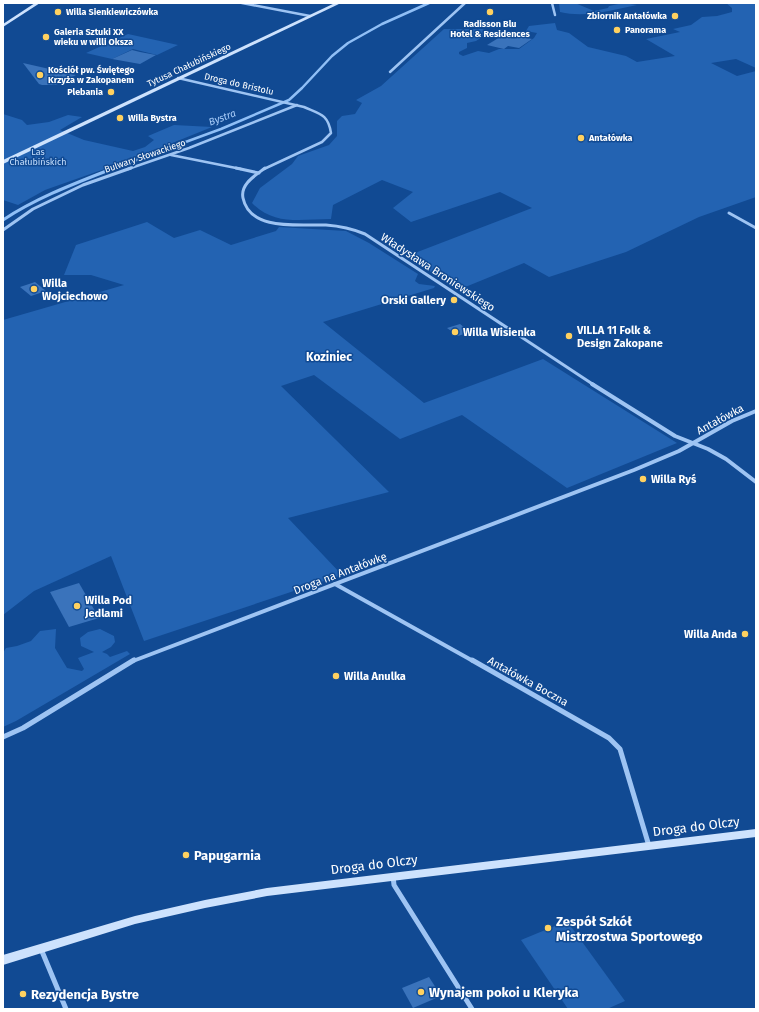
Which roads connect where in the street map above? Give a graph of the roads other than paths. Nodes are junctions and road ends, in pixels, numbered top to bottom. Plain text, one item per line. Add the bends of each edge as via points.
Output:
1 (38, 3) edge
2 (242, 3) edge
3 (339, 3) edge
4 (465, 3) edge
5 (552, 3) edge
6 (555, 15) dead end
7 (310, 16) junction
8 (3, 26) edge
9 (390, 72) dead end
10 (178, 78) junction
11 (297, 105) junction
12 (169, 155) junction
13 (3, 162) edge
14 (259, 173) junction
15 (729, 213) dead end
16 (756, 228) edge
17 (3, 230) edge
18 (756, 411) edge
19 (692, 444) junction
20 (756, 482) edge
21 (335, 584) junction
22 (3, 737) edge
23 (756, 833) edge
24 (648, 846) junction
25 (392, 876) junction
26 (41, 948) junction
27 (3, 960) edge
28 (66, 1009) edge
29 (472, 1009) edge

1 - 8 street
2 - 7 street
3 - 7 street, Tytusa Chałubińskiego
4 - 9 street
5 - 6 street
7 - 10 street, Tytusa Chałubińskiego
10 - 11 street, Droga do Bristolu
10 - 13 street, Tytusa Chałubińskiego
11 - 12 street, Bulwary Słowackiego
11 - 14 street, Władysława Broniewskiego via 316,111 327,118 331,125 331,133 320,143 278,161
12 - 14 street
12 - 17 street, Bulwary Słowackiego via 83,185 33,209
14 - 19 street, Władysława Broniewskiego via 247,183 241,194 245,206 256,215 276,223 340,226 365,234 601,390
15 - 16 street
18 - 19 street, Antałówka via 732,421
19 - 20 street, Władysława Broniewskiego via 726,459
19 - 21 street, Droga na Antałówkę via 634,470
21 - 22 street, Droga na Antałówkę via 137,658 30,724
21 - 24 street, Antałówka Boczna via 609,738 620,749
23 - 24 street, Droga do Olczy
24 - 25 street, Droga do Olczy
25 - 26 street, Droga do Olczy via 218,901 120,924
25 - 29 street via 394,885
26 - 27 street, Droga do Olczy
26 - 28 street

